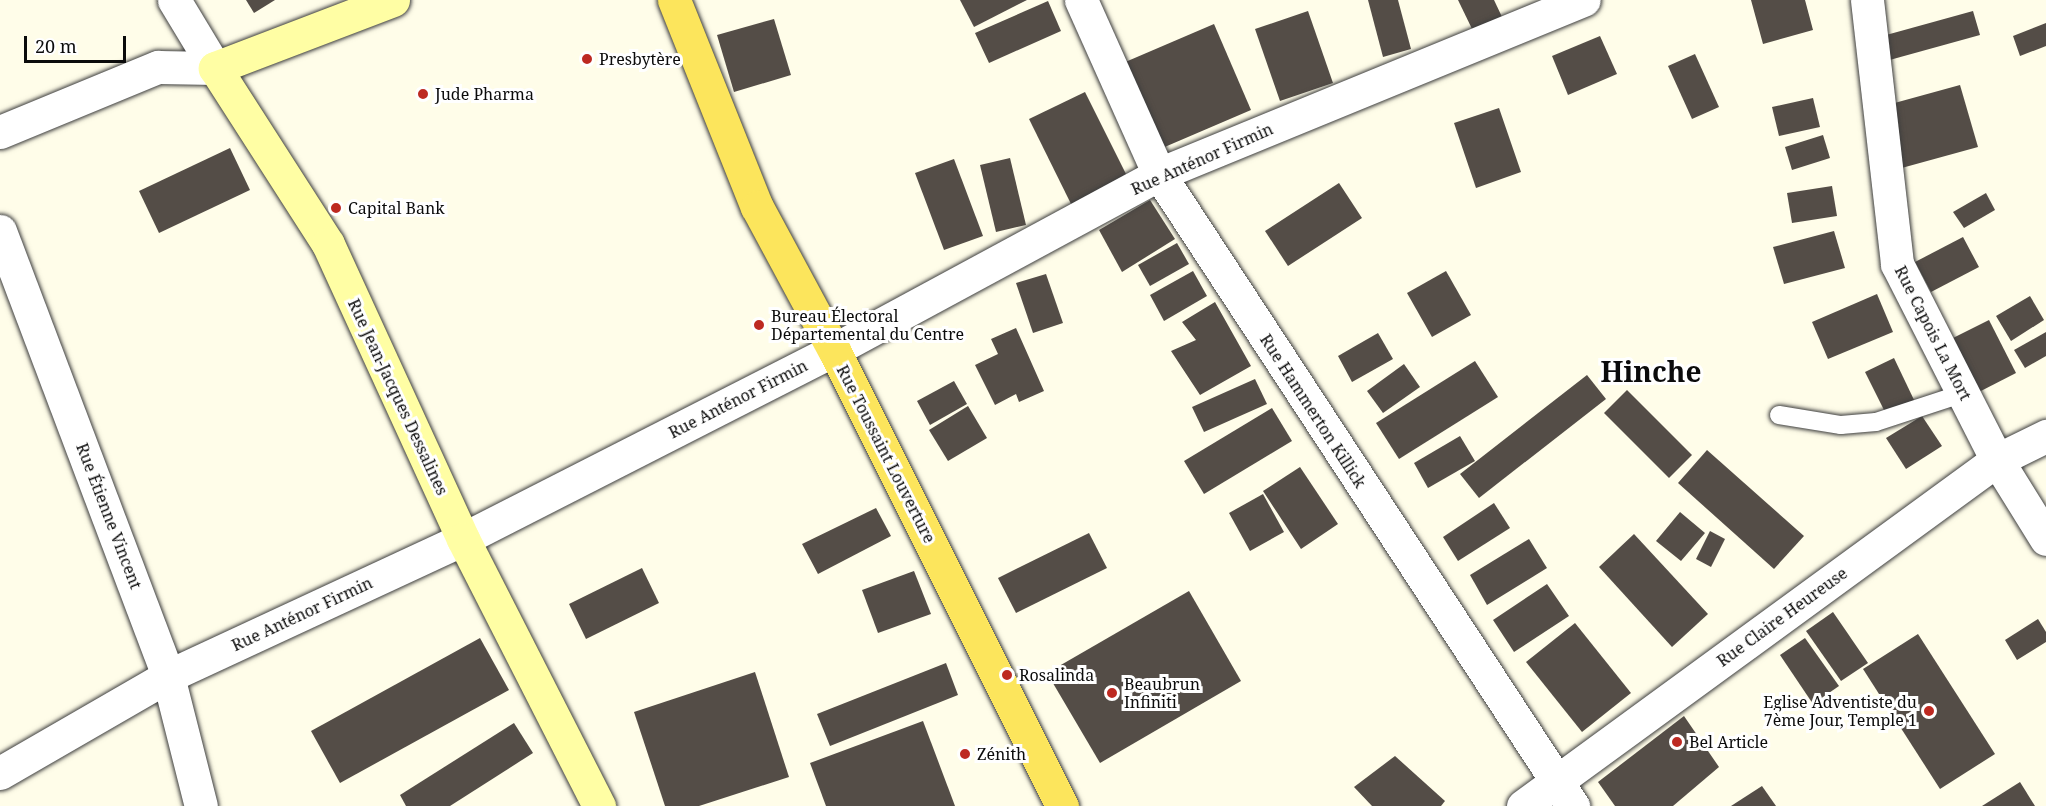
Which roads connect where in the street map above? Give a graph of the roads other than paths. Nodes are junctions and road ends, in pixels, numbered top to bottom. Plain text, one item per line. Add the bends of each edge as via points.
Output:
1 (174, 0) edge
2 (393, 0) edge
3 (674, 0) edge
4 (1082, 0) edge
5 (1584, 0) edge
6 (1867, 0) edge
7 (215, 68) junction
8 (0, 132) edge
9 (1159, 174) junction
10 (0, 231) edge
11 (834, 350) junction
12 (1964, 393) junction
13 (1779, 416) dead end
14 (2046, 436) edge
15 (1997, 460) junction
16 (463, 539) junction
17 (2046, 539) edge
18 (168, 676) junction
19 (0, 773) edge
20 (1564, 794) edge
21 (201, 806) edge
22 (599, 806) edge
23 (1062, 806) edge
24 (1523, 806) edge

1 - 7 street, Rue Jean-Jacques Dessalines
2 - 7 main road
3 - 11 main road, Rue Toussaint Louverture via 757,207
4 - 9 street, Rue Hammerton Killick
5 - 9 street, Rue Anténor Firmin
6 - 12 street, Rue Capois La Mort via 1897,264
7 - 8 street via 158,67
7 - 16 main road, Rue Jean-Jacques Dessalines via 328,244
9 - 11 street, Rue Anténor Firmin
9 - 20 street, Rue Hammerton Killick
10 - 18 street, Rue Étienne Vincent
11 - 16 street, Rue Anténor Firmin
11 - 23 main road, Rue Toussaint Louverture
12 - 13 lane via 1876,422 1841,425
12 - 15 street, Rue Capois La Mort
14 - 15 street, Rue Claire Heureuse
15 - 17 street, Rue Capois La Mort
15 - 20 street, Rue Claire Heureuse
16 - 18 street, Rue Anténor Firmin
16 - 22 main road, Rue Jean-Jacques Dessalines
18 - 19 street, Rue Anténor Firmin
18 - 21 street, Rue Étienne Vincent
20 - 24 street, Rue Claire Heureuse

